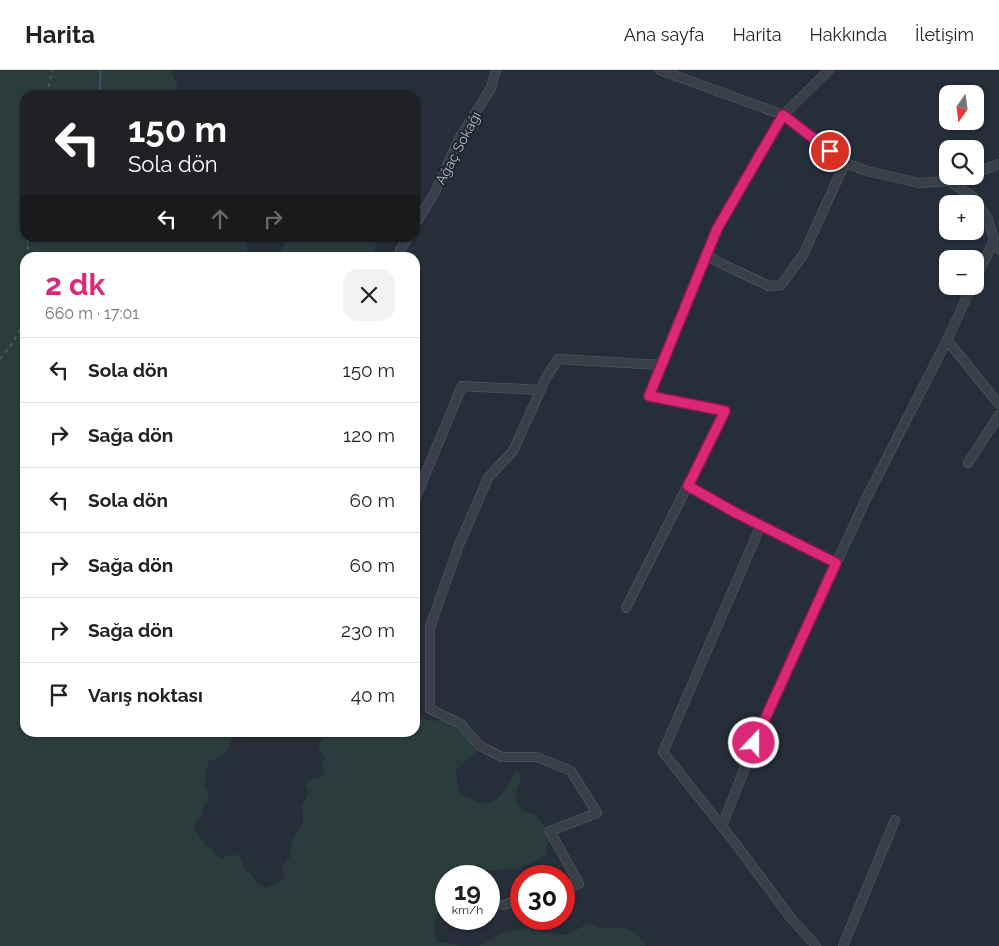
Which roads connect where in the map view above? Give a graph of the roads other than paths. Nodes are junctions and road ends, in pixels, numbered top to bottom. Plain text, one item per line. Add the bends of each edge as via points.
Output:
1 (496, 70) edge
2 (660, 70) edge
3 (829, 70) edge
4 (783, 115) junction
5 (845, 162) junction
6 (999, 164) edge
7 (984, 170) edge
8 (939, 181) edge
9 (956, 185) edge
10 (420, 217) edge
11 (994, 240) junction
12 (405, 242) edge
13 (999, 249) edge
14 (400, 250) dead end
15 (706, 254) junction
16 (984, 262) edge
17 (968, 295) edge
18 (947, 340) junction
19 (661, 365) junction
20 (540, 390) junction
21 (999, 404) edge
22 (999, 416) edge
23 (968, 463) dead end
24 (420, 486) edge
25 (688, 486) junction
26 (760, 525) junction
27 (836, 563) junction
28 (626, 608) dead end
29 (894, 820) dead end
30 (722, 826) junction
31 (569, 865) edge
32 (575, 875) edge
33 (575, 885) edge
34 (510, 903) edge
35 (503, 905) dead end
36 (816, 946) edge
37 (843, 946) edge

1 - 10 street, Ağaç Sokağı via 491,88 459,139
2 - 4 street
3 - 4 street
4 - 5 street
4 - 15 street
5 - 8 street via 867,171 919,183
5 - 15 street via 803,255 781,285 769,286
6 - 7 street
9 - 11 street via 973,197 988,220
11 - 13 street
11 - 16 street
12 - 14 street
15 - 19 street
17 - 18 street
18 - 21 street
18 - 27 street
19 - 20 street via 558,359
19 - 25 street via 649,396 725,411
20 - 24 street via 462,386
20 - 31 street via 513,451 488,478 459,545 430,626 430,709 461,724 480,746 502,757 537,757 571,771 597,813 550,831
22 - 23 street
25 - 26 street
25 - 28 street
26 - 27 street
26 - 30 street via 662,752
27 - 30 street via 761,726
29 - 37 street
30 - 36 street
32 - 33 street via 580,884
34 - 35 street

